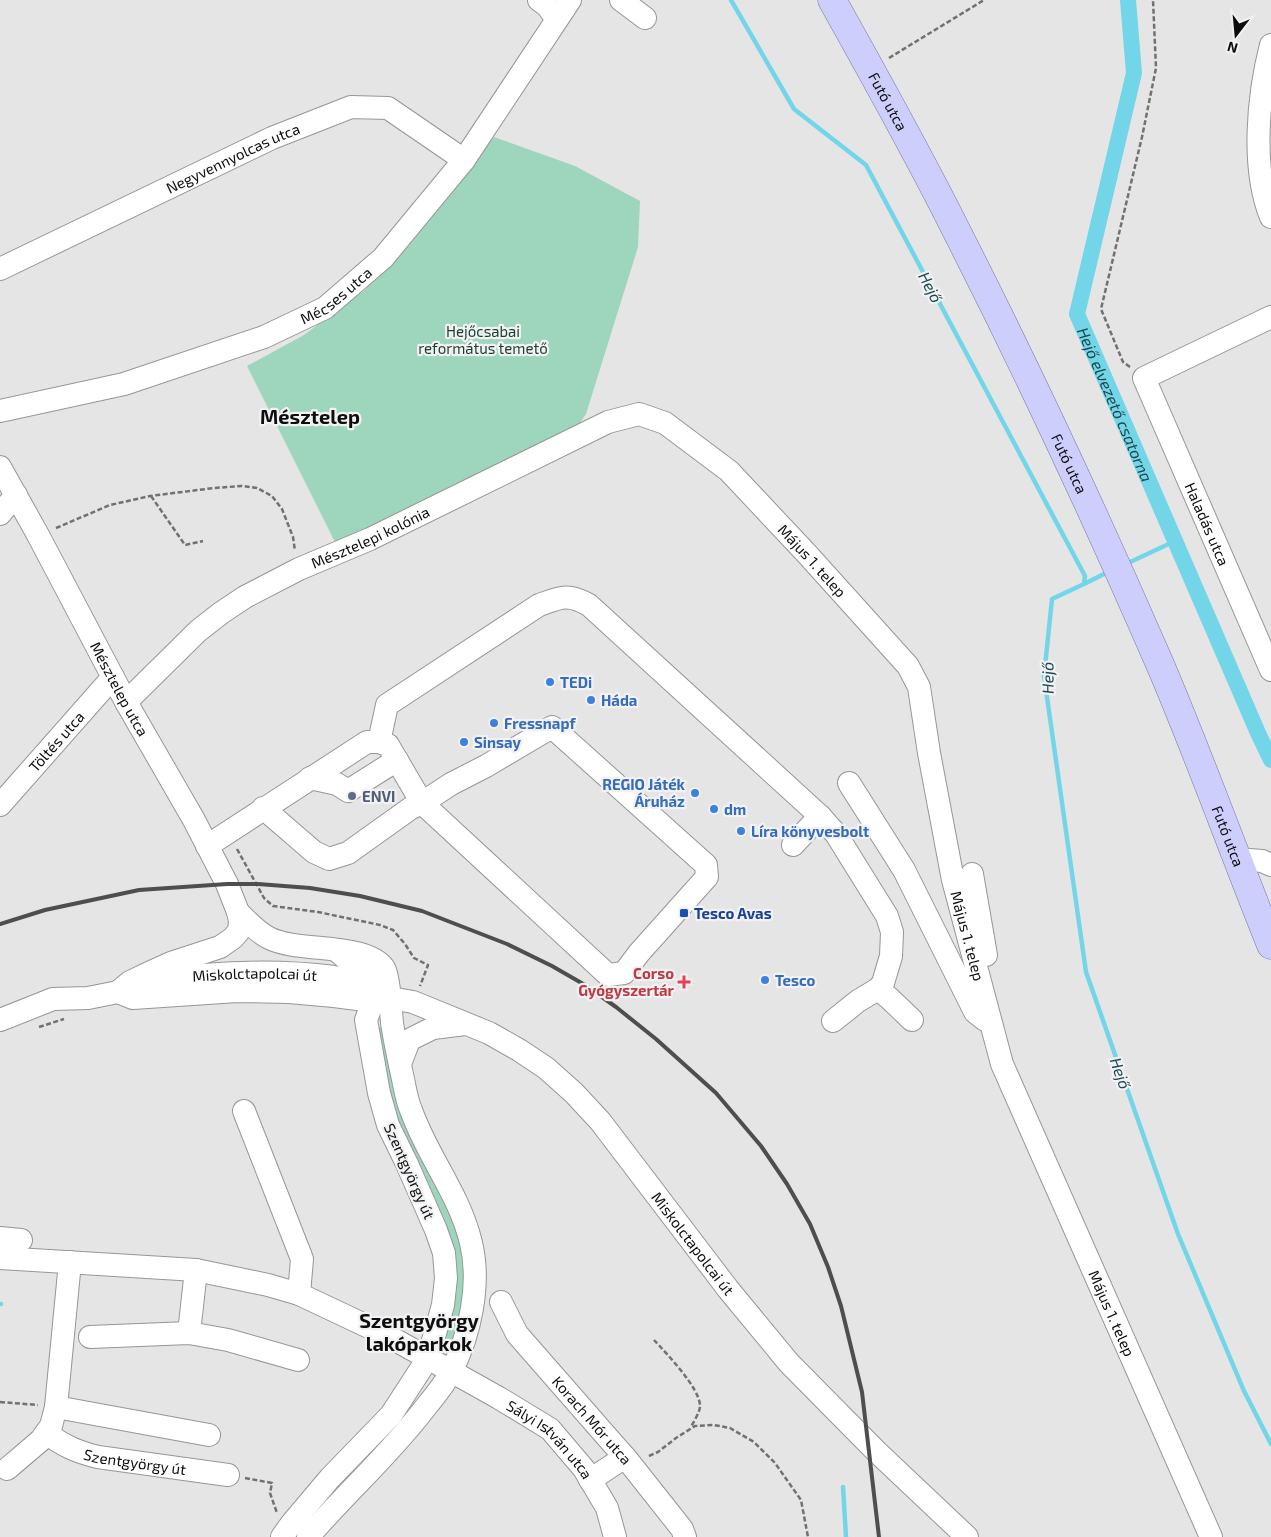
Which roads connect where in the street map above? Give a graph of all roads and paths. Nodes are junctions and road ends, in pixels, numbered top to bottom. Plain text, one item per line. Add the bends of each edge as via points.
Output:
1 (539, 0) edge
2 (570, 0) edge
3 (621, 0) edge
4 (832, 0) edge
5 (984, 0) edge
6 (1153, 0) edge
7 (645, 18) dead end
8 (557, 19) junction
9 (1271, 45) edge
10 (871, 69) junction
11 (1265, 124) edge
12 (464, 160) junction
13 (1271, 217) edge
14 (0, 269) edge
15 (1271, 317) edge
16 (1144, 378) junction
17 (0, 411) edge
18 (639, 414) joint
19 (0, 467) edge
20 (16, 495) junction
21 (150, 496) junction
22 (0, 514) edge
23 (38, 535) junction
24 (203, 541) dead end
25 (299, 569) junction
26 (1271, 670) edge
27 (113, 677) junction
28 (126, 702) junction
29 (379, 742) junction
30 (397, 760) junction
31 (310, 778) junction
32 (849, 783) dead end
33 (422, 803) junction
34 (0, 805) edge
35 (263, 808) junction
36 (820, 816) junction
37 (793, 845) dead end
38 (207, 846) junction
39 (1238, 859) junction
40 (1271, 865) edge
41 (972, 874) dead end
42 (1264, 907) edge
43 (238, 912) junction
44 (1271, 945) edge
45 (124, 987) junction
46 (878, 989) junction
47 (375, 1001) junction
48 (413, 1002) junction
49 (69, 1017) dead end
50 (0, 1020) edge
51 (912, 1020) dead end
52 (833, 1021) dead end
53 (466, 1024) junction
54 (991, 1026) junction
55 (35, 1028) dead end
56 (400, 1064) junction
57 (244, 1111) dead end
58 (0, 1258) edge
59 (70, 1262) junction
60 (196, 1270) junction
61 (299, 1294) junction
62 (501, 1302) dead end
63 (188, 1333) junction
64 (90, 1336) dead end
65 (654, 1340) dead end
66 (428, 1358) junction
67 (298, 1360) dead end
68 (451, 1372) junction
69 (0, 1402) edge
70 (56, 1407) junction
71 (691, 1429) junction
72 (46, 1433) junction
73 (210, 1435) dead end
74 (627, 1460) junction
75 (7, 1469) dead end
76 (228, 1475) joint
77 (590, 1480) junction
78 (272, 1483) dead end
79 (282, 1537) edge
80 (308, 1537) edge
81 (615, 1537) edge
82 (685, 1537) edge
83 (808, 1537) edge
84 (966, 1537) edge
85 (1211, 1537) edge

1 - 8 street
2 - 8 street, Mécses utca
3 - 7 street
4 - 10 main road, Futó utca
5 - 10 path
6 - 16 path via 1156,68 1101,308 1123,362
8 - 12 street, Mécses utca
9 - 11 street via 1261,90
10 - 39 main road, Futó utca via 988,293 1118,569
11 - 13 street via 1260,163 1265,202
12 - 14 street, Negyvennyolcas utca via 388,108 351,107 272,138
12 - 17 street, Mécses utca via 384,258 325,308 264,338 124,384
15 - 16 street
16 - 26 street, Haladás utca
18 - 25 street, Mésztelepi kolónia via 608,422 370,539
18 - 54 street, Május 1. telep via 665,423 729,471 908,666 920,687 953,880
19 - 20 street, Mésztelep utca
20 - 22 street
20 - 23 street, Mésztelep utca
21 - 23 path via 110,505
21 - 24 path via 185,545
21 - 25 path via 214,488 258,488 272,496 282,509 293,537
23 - 27 street, Mésztelep utca
25 - 28 street, Mésztelepi kolónia via 221,612
27 - 28 street, Mésztelep utca
27 - 34 street, Töltés utca
28 - 38 street, Mésztelep utca
29 - 30 street via 388,745
29 - 31 street via 367,742
29 - 36 street via 387,704 539,605 561,597 577,598 589,605
30 - 31 street via 348,791 337,784
30 - 33 street
31 - 35 street
32 - 54 street via 904,870 975,1012
33 - 33 street via 552,727 706,865 708,877 624,973 608,975
33 - 35 street via 348,853 329,858 314,852
35 - 38 street
36 - 37 street
36 - 46 street via 836,834 888,916 892,932 891,956
38 - 43 street, Mésztelep utca
38 - 48 path via 236,848 264,898 273,906 318,912 393,930 414,958 428,965
39 - 40 street
39 - 42 main road, Futó utca
41 - 54 street via 994,999
42 - 44 main road, Futó utca
43 - 45 street, Mésztelep utca via 240,931 220,947 171,963
43 - 47 street, Mésztelep utca via 269,939 374,958 385,969
45 - 47 street, Miskolctapolcai út via 133,998 289,992
45 - 47 street, Miskolctapolcai út via 229,973 272,972 306,974
45 - 50 street, Miskolctapolcai út via 88,998 53,999
46 - 51 street
46 - 52 street
47 - 48 street, Miskolctapolcai út
47 - 56 street, Szentgyörgy út via 392,1022
47 - 66 street, Szentgyörgy út via 379,1093 388,1125 444,1253 443,1305
48 - 53 street, Miskolctapolcai út
49 - 55 path
53 - 56 street via 433,1028 411,1040
53 - 84 street, Miskolctapolcai út via 519,1050 574,1093 600,1121 728,1289 789,1363
54 - 85 street, Május 1. telep via 1002,1064
56 - 68 street, Szentgyörgy út via 410,1110 454,1195 471,1243 474,1294 468,1324
57 - 61 street via 302,1259
58 - 59 street
59 - 60 street
59 - 70 street
60 - 61 street
60 - 63 street
61 - 66 street
62 - 74 street, Korach Mór utca via 517,1334
63 - 64 street
63 - 67 street via 228,1340
65 - 71 path via 676,1363 698,1397 701,1408
66 - 68 street
66 - 79 street, Szentgyörgy út via 391,1415 330,1478
68 - 77 street, Sályi István utca via 550,1429
68 - 80 street, Szentgyörgy út via 407,1431
69 - 70 path
70 - 72 street
70 - 73 street
71 - 74 path via 658,1452
71 - 83 path via 714,1425 730,1428 754,1442 775,1463 801,1500
72 - 75 street
72 - 76 street, Szentgyörgy út via 78,1452 98,1457
74 - 77 street
74 - 82 street, Korach Mór utca
76 - 78 path
77 - 81 street, Sályi István utca via 607,1508

